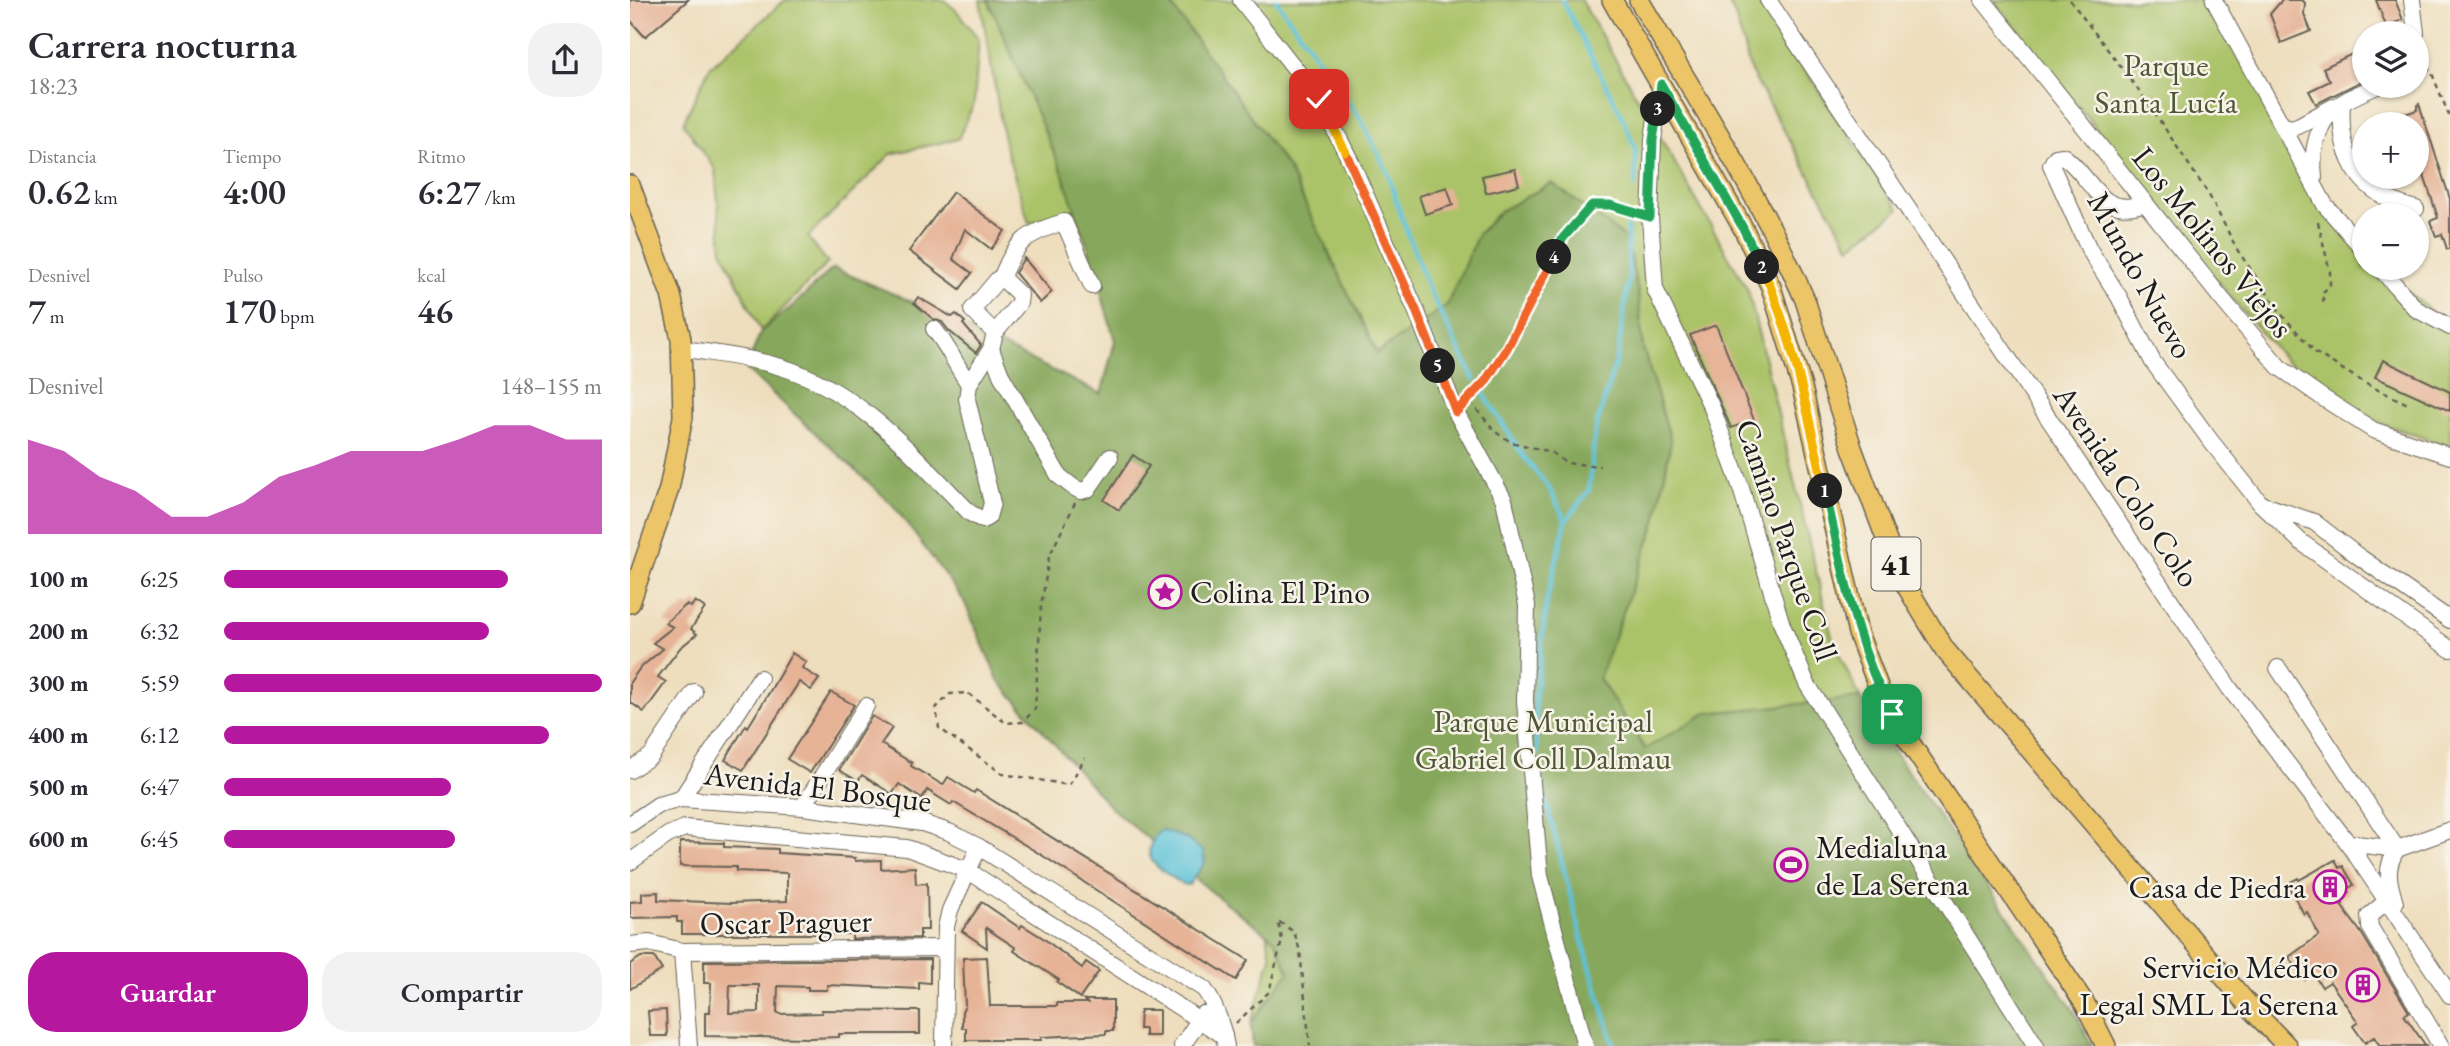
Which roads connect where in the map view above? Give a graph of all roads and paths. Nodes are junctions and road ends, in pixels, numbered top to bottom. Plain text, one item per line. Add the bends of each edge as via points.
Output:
1 (1241, 0) edge
2 (1612, 0) edge
3 (1639, 0) edge
4 (1768, 0) edge
5 (1983, 0) edge
6 (2070, 0) edge
7 (2214, 0) edge
8 (2412, 0) edge
9 (2415, 21) edge
10 (2429, 69) edge
11 (1661, 84) junction
12 (2352, 98) edge
13 (2340, 104) junction
14 (2450, 117) edge
15 (2281, 125) junction
16 (630, 185) edge
17 (2315, 187) junction
18 (2144, 203) junction
19 (2393, 203) edge
20 (2315, 212) dead end
21 (1650, 217) junction
22 (2352, 236) edge
23 (1001, 279) junction
24 (2391, 280) edge
25 (1091, 286) dead end
26 (2324, 304) dead end
27 (2450, 327) edge
28 (934, 329) dead end
29 (993, 341) junction
30 (681, 348) junction
31 (969, 384) junction
32 (1468, 400) junction
33 (2410, 405) dead end
34 (1456, 412) junction
35 (2450, 456) edge
36 (1110, 457) dead end
37 (1600, 466) dead end
38 (1081, 491) junction
39 (2261, 504) junction
40 (630, 603) edge
41 (2450, 621) edge
42 (2450, 649) edge
43 (2278, 668) dead end
44 (760, 678) dead end
45 (694, 692) dead end
46 (866, 706) dead end
47 (1086, 758) dead end
48 (630, 770) edge
49 (681, 799) junction
50 (803, 807) junction
51 (630, 824) edge
52 (2450, 831) edge
53 (2348, 843) junction
54 (979, 847) junction
55 (2397, 849) junction
56 (630, 862) edge
57 (967, 870) junction
58 (2388, 900) junction
59 (2399, 917) junction
60 (630, 946) edge
61 (944, 947) junction
62 (682, 951) junction
63 (2450, 995) edge
64 (1209, 996) junction
65 (1198, 1020) junction
66 (1225, 1041) edge
67 (689, 1046) edge
68 (944, 1046) edge
69 (1182, 1046) edge
70 (1310, 1046) edge
71 (1585, 1046) edge
72 (2036, 1046) edge
73 (2106, 1046) edge
74 (2287, 1046) edge
75 (2441, 1046) edge

1 - 34 street via 1319,99 1416,310
2 - 11 main road, 41
3 - 74 main road, 41 via 1759,205 1796,278 1899,573 1945,650
4 - 53 street, Avenida Colo Colo via 2230,689
5 - 18 street, Los Molinos Viejos
6 - 33 path via 2148,103 2283,316 2316,353
7 - 15 street
8 - 9 street
10 - 14 path
11 - 21 street, Camino Parque Coll
11 - 73 main road, 41 via 1771,287 1802,387 1858,633 1881,694 2085,1004
12 - 13 street
13 - 15 street via 2298,126
13 - 17 street via 2321,127 2311,158
13 - 19 street via 2345,151 2358,175
15 - 17 street
16 - 30 main road via 671,295
17 - 22 street
18 - 35 street, Los Molinos Viejos via 2279,366 2373,430
18 - 39 street, Mundo Nuevo via 2129,209 2115,206 2074,163 2063,156 2056,157 2052,165 2089,249 2153,362
20 - 26 path via 2330,272 2330,286 2322,293
21 - 32 path via 1610,205 1592,205 1563,238 1507,348
21 - 72 street, Camino Parque Coll via 1655,289 1712,408 1782,625 1807,684
23 - 25 street via 1019,244 1037,230 1064,222
23 - 29 street via 1020,295 1019,303
23 - 29 street via 972,310
24 - 27 street via 2416,309
28 - 31 street
29 - 31 street
29 - 38 street via 1001,376 1059,476
30 - 31 street via 781,367 820,383 881,423 970,513 983,520 992,503 967,400
30 - 40 main road via 683,417 671,477
32 - 34 path
32 - 37 path via 1511,442 1551,452 1566,463
34 - 71 street via 1504,500 1527,605 1525,701 1540,877
36 - 38 street via 1088,489
38 - 47 path via 1049,557 1035,709 1023,722 1006,723 968,693 950,694 936,708 939,728 1003,775 1069,785
39 - 41 street via 2314,522
39 - 42 street, Mundo Nuevo via 2301,542
43 - 55 street
44 - 49 street
45 - 48 street via 651,756
46 - 50 street
49 - 50 street, Avenida El Bosque
49 - 51 street, Avenida El Bosque via 658,804
50 - 54 street, Avenida El Bosque via 922,823
52 - 55 street
53 - 55 street
53 - 58 street, Avenida Colo Colo
54 - 57 street
54 - 64 street, Avenida El Bosque
55 - 59 street via 2388,862
56 - 57 street, Avenida El Bosque via 685,828 907,848
57 - 61 street via 947,918
57 - 65 street, Avenida El Bosque
58 - 59 street, Avenida Colo Colo
58 - 75 street via 2369,916 2370,927
59 - 63 street, Avenida Colo Colo
60 - 62 street via 649,943
61 - 62 street, Oscar Praguer
61 - 68 street
62 - 67 street, Oscar Praguer
64 - 65 street
64 - 66 street
65 - 66 street, Avenida El Bosque
65 - 69 street
66 - 70 path via 1245,1012 1269,992 1282,940 1278,921 1294,932 1300,951

